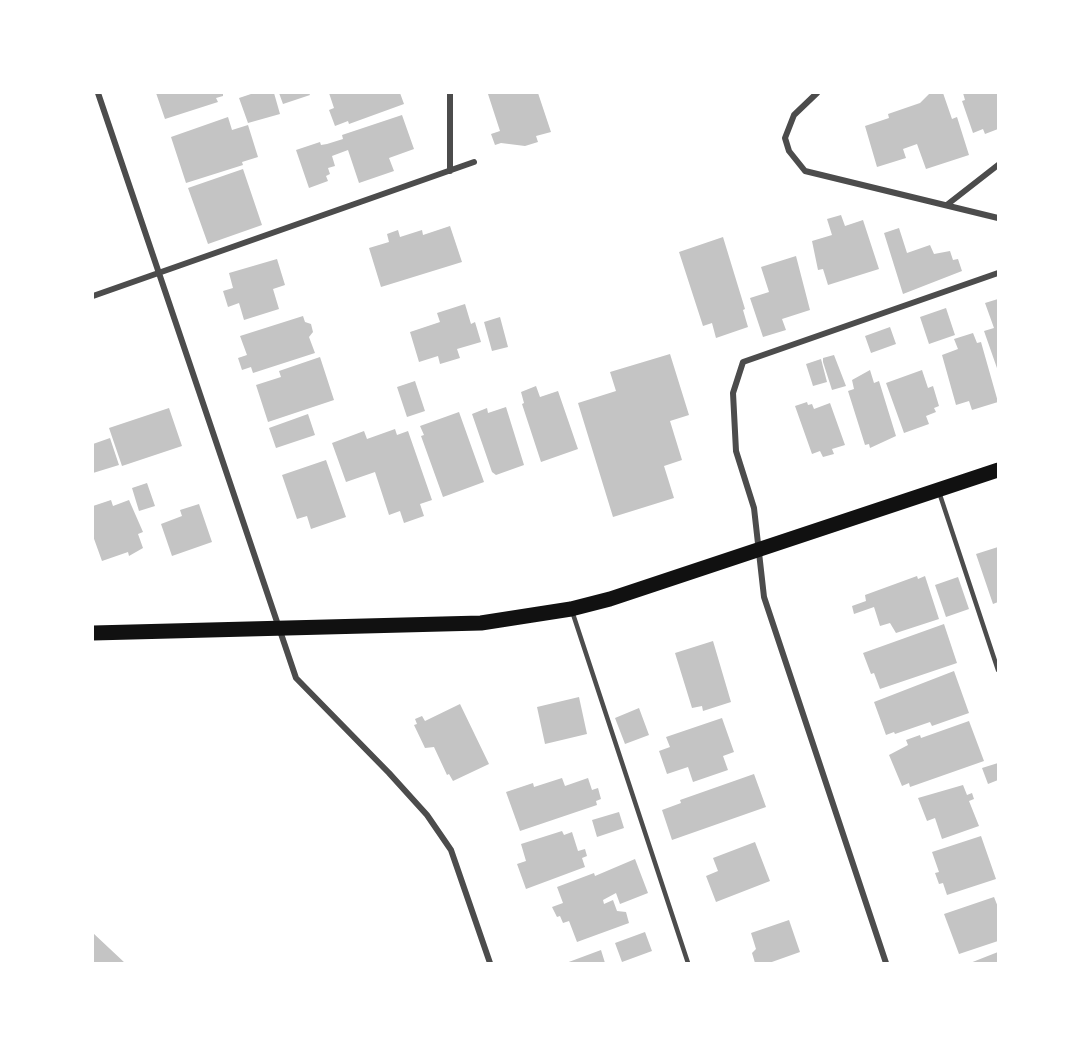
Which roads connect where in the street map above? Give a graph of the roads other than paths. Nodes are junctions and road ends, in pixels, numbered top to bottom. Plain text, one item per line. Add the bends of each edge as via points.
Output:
1 (98, 93) edge
2 (450, 93) edge
3 (817, 93) edge
4 (474, 162) dead end
5 (998, 165) edge
6 (450, 171) junction
7 (948, 204) junction
8 (998, 218) edge
9 (998, 273) edge
10 (160, 274) junction
11 (93, 296) edge
12 (998, 470) edge
13 (938, 490) junction
14 (758, 550) junction
15 (571, 609) junction
16 (279, 628) junction
17 (93, 633) edge
18 (998, 670) edge
19 (490, 963) edge
20 (688, 963) edge
21 (886, 963) edge

1 - 10 street
2 - 6 street
3 - 7 street via 794,115 785,138 789,152 805,171
4 - 6 street
5 - 7 street
6 - 10 street
7 - 8 street
9 - 14 street via 743,362 733,393 736,451 754,507
10 - 11 street
10 - 16 street
12 - 13 main road
13 - 14 main road
13 - 18 lane
14 - 15 main road
14 - 21 street via 764,597
15 - 16 main road via 481,623
15 - 20 lane
16 - 17 main road
16 - 19 street via 296,678 389,772 452,850

